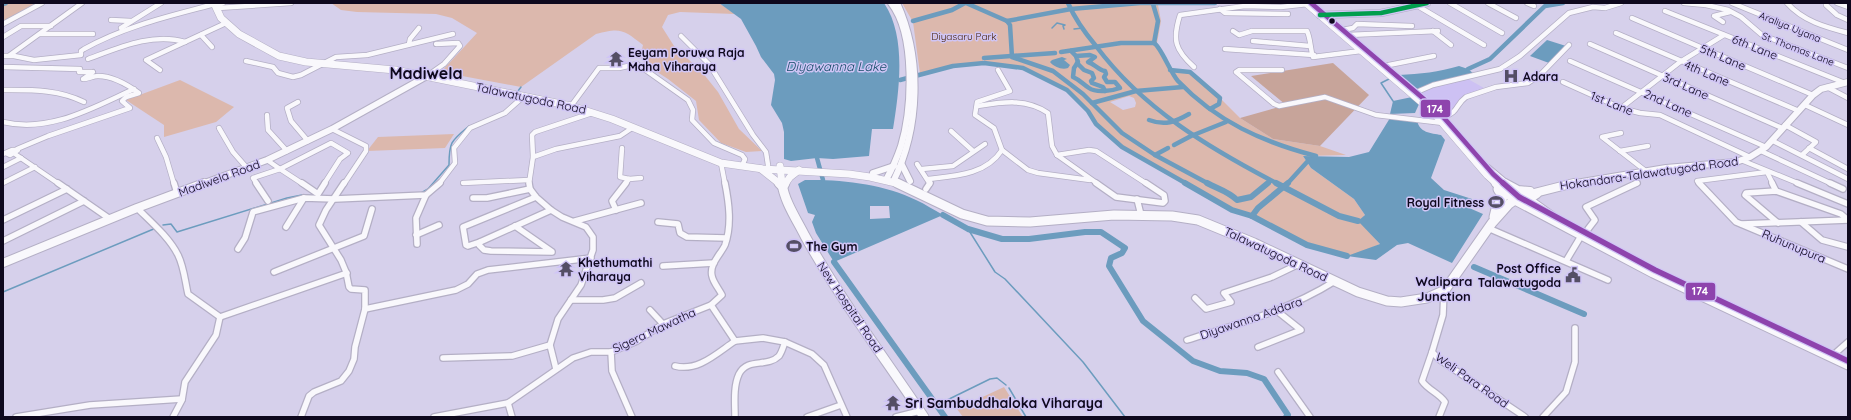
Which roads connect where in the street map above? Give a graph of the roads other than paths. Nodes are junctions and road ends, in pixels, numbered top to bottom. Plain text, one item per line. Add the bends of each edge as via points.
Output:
1 (42, 3) edge
2 (82, 3) edge
3 (161, 3) edge
4 (290, 3) edge
5 (891, 3) edge
6 (897, 3) edge
7 (1308, 3) edge
8 (1428, 3) edge
9 (1450, 3) edge
10 (1488, 3) edge
11 (1527, 3) edge
12 (1621, 3) edge
13 (1684, 3) edge
14 (1732, 3) edge
15 (1787, 3) edge
16 (1826, 3) edge
17 (1837, 3) edge
18 (1415, 4) edge
19 (217, 5) edge
20 (1534, 6) dead end
21 (1848, 7) edge
22 (1220, 9) junction
23 (1664, 11) dead end
24 (1731, 12) junction
25 (1288, 14) dead end
26 (1322, 14) junction
27 (1516, 18) dead end
28 (1632, 18) dead end
29 (111, 20) dead end
30 (1848, 20) edge
31 (131, 22) junction
32 (1723, 22) dead end
33 (226, 23) junction
34 (3, 24) edge
35 (51, 26) junction
36 (1412, 26) dead end
37 (121, 28) dead end
38 (419, 28) dead end
39 (1342, 30) junction
40 (1233, 31) dead end
41 (1502, 33) dead end
42 (1616, 33) dead end
43 (1848, 33) edge
44 (39, 34) junction
45 (93, 34) dead end
46 (453, 34) dead end
47 (201, 35) junction
48 (1348, 35) junction
49 (1724, 35) junction
50 (681, 36) dead end
51 (3, 37) edge
52 (1253, 41) dead end
53 (185, 42) junction
54 (408, 44) junction
55 (436, 44) dead end
56 (1590, 44) dead end
57 (1451, 45) dead end
58 (1484, 45) dead end
59 (1570, 45) dead end
60 (1310, 46) junction
61 (212, 47) dead end
62 (1703, 48) junction
63 (1225, 49) dead end
64 (1848, 50) edge
65 (1361, 52) junction
66 (1247, 54) dead end
67 (10, 55) junction
68 (3, 56) edge
69 (1314, 56) junction
70 (1434, 56) dead end
71 (246, 60) dead end
72 (91, 61) dead end
73 (1570, 61) dead end
74 (1680, 62) junction
75 (323, 64) junction
76 (1384, 66) junction
77 (3, 67) edge
78 (1194, 67) dead end
79 (1848, 68) edge
80 (160, 70) dead end
81 (998, 70) dead end
82 (1282, 70) dead end
83 (910, 72) junction
84 (427, 76) junction
85 (1663, 76) junction
86 (910, 81) junction
87 (1563, 82) dead end
88 (1846, 83) edge
89 (1827, 87) junction
90 (134, 89) junction
91 (3, 90) edge
92 (1642, 92) junction
93 (1414, 93) junction
94 (1813, 95) junction
95 (523, 97) junction
96 (1848, 98) edge
97 (84, 102) dead end
98 (298, 102) dead end
99 (1805, 105) junction
100 (571, 106) junction
101 (978, 106) junction
102 (1621, 108) junction
103 (1799, 111) junction
104 (596, 112) junction
105 (267, 115) dead end
106 (1443, 120) junction
107 (3, 122) edge
108 (1848, 125) edge
109 (1784, 127) junction
110 (219, 128) dead end
111 (632, 128) junction
112 (332, 129) junction
113 (951, 131) dead end
114 (1621, 134) dead end
115 (157, 138) dead end
116 (1773, 140) junction
117 (308, 141) junction
118 (985, 144) dead end
119 (1648, 146) dead end
120 (622, 148) dead end
121 (1809, 148) junction
122 (1763, 149) junction
123 (1002, 150) junction
124 (287, 151) junction
125 (974, 151) junction
126 (1620, 151) junction
127 (16, 152) junction
128 (5, 154) edge
129 (1057, 155) junction
130 (1802, 155) junction
131 (1750, 156) junction
132 (533, 157) junction
133 (21, 158) junction
134 (267, 160) junction
135 (1741, 160) junction
136 (721, 163) junction
137 (917, 164) dead end
138 (902, 165) junction
139 (742, 166) junction
140 (894, 166) junction
141 (3, 167) edge
142 (35, 167) junction
143 (764, 167) junction
144 (247, 168) junction
145 (782, 168) junction
146 (1488, 168) junction
147 (280, 169) junction
148 (812, 169) junction
149 (922, 169) junction
150 (1848, 169) edge
151 (799, 170) junction
152 (839, 171) junction
153 (1647, 172) junction
154 (1767, 172) junction
155 (873, 173) junction
156 (641, 178) dead end
157 (1490, 178) junction
158 (629, 179) junction
159 (891, 179) junction
160 (928, 179) junction
161 (1848, 179) edge
162 (529, 180) junction
163 (1091, 180) junction
164 (910, 181) junction
165 (463, 182) dead end
166 (3, 183) edge
167 (1637, 183) dead end
168 (783, 188) junction
169 (67, 189) junction
170 (926, 189) junction
171 (1547, 189) junction
172 (1843, 189) dead end
173 (530, 190) junction
174 (1776, 191) junction
175 (177, 193) junction
176 (426, 195) junction
177 (336, 197) junction
178 (536, 197) junction
179 (304, 198) junction
180 (473, 198) dead end
181 (1517, 198) junction
182 (1137, 199) junction
183 (84, 201) junction
184 (268, 201) dead end
185 (641, 203) dead end
186 (1848, 204) edge
187 (137, 208) junction
188 (372, 209) dead end
189 (551, 210) junction
190 (616, 210) junction
191 (1141, 215) junction
192 (1552, 216) junction
193 (110, 219) junction
194 (3, 220) edge
195 (984, 220) junction
196 (1494, 220) junction
197 (1848, 220) edge
198 (575, 221) junction
199 (658, 222) dead end
200 (1801, 222) junction
201 (1778, 223) junction
202 (1560, 224) junction
203 (1740, 224) junction
204 (439, 225) dead end
205 (515, 226) junction
206 (286, 227) dead end
207 (1488, 228) junction
208 (416, 235) junction
209 (1583, 235) junction
210 (726, 238) junction
211 (3, 241) edge
212 (480, 242) junction
213 (417, 244) dead end
214 (1848, 247) edge
215 (335, 248) junction
216 (238, 249) dead end
217 (552, 252) junction
218 (590, 258) junction
219 (1566, 261) junction
220 (3, 263) edge
221 (552, 263) junction
222 (714, 263) junction
223 (1299, 264) junction
224 (663, 266) dead end
225 (1848, 269) edge
226 (274, 272) dead end
227 (347, 273) junction
228 (1608, 280) dead end
229 (1335, 281) junction
230 (641, 283) dead end
231 (1444, 290) junction
232 (1195, 298) dead end
233 (571, 300) junction
234 (711, 305) junction
235 (365, 309) junction
236 (650, 310) dead end
237 (1277, 311) junction
238 (220, 317) junction
239 (663, 324) junction
240 (1575, 328) dead end
241 (1187, 340) dead end
242 (735, 341) junction
243 (785, 342) junction
244 (1848, 342) edge
245 (550, 345) junction
246 (1258, 347) dead end
247 (610, 352) junction
248 (1432, 352) junction
249 (1832, 355) junction
250 (443, 358) dead end
251 (1848, 361) edge
252 (1848, 365) edge
253 (675, 366) dead end
254 (556, 369) junction
255 (1278, 372) dead end
256 (182, 398) junction
257 (508, 403) junction
258 (841, 405) junction
259 (922, 414) edge
260 (16, 417) edge
261 (173, 417) edge
262 (301, 417) edge
263 (434, 417) edge
264 (512, 417) edge
265 (632, 417) edge
266 (734, 417) edge
267 (807, 417) edge
268 (847, 417) edge
269 (896, 417) edge
270 (1310, 417) edge
271 (1439, 417) edge
272 (1525, 417) edge
273 (1543, 417) edge

1 - 34 street
2 - 35 street
3 - 31 street
4 - 19 street
5 - 83 main road via 900,17 904,31
6 - 83 main road via 909,31
7 - 22 street via 1281,7 1245,6
7 - 26 main road
8 - 18 main road
9 - 41 street
10 - 27 street
11 - 20 street
12 - 93 street via 1569,13 1520,56 1500,69 1433,85
13 - 24 street, St. Thomas Lane via 1704,4
14 - 64 street, Araliya Uyana
15 - 43 street via 1812,22
16 - 30 street via 1830,10
17 - 21 street
18 - 26 main road via 1381,13
18 - 58 street
19 - 33 main road, Talawatugoda Road via 221,18
19 - 67 street via 105,36 81,51 81,55 34,60
22 - 25 street via 1225,13
22 - 78 street via 1180,15 1174,40 1181,56
23 - 49 street, 6th Lane
24 - 32 street via 1714,16
24 - 79 street, St. Thomas Lane via 1743,18 1757,33
26 - 39 main road
26 - 65 main road
28 - 62 street, 5th Lane
29 - 31 street
31 - 37 street
33 - 47 street
33 - 75 main road, Talawatugoda Road via 239,34 279,56
35 - 44 street
35 - 51 street via 21,26
36 - 39 street via 1357,24 1353,28
38 - 54 street
39 - 48 main road
40 - 60 street via 1239,35 1252,31 1304,30 1309,33 1312,42
42 - 74 street, 4th Lane
44 - 45 street
44 - 67 street
46 - 54 street
47 - 53 street
47 - 61 street
48 - 57 street via 1435,31
48 - 76 main road
49 - 62 street
49 - 88 street, 6th Lane
50 - 143 street via 709,64 748,128 766,152
52 - 60 street
53 - 72 street via 178,38 158,38 88,59
53 - 80 street via 146,60
54 - 75 street via 367,55 341,55
55 - 84 street via 458,43 460,46 444,64
56 - 85 street, 3rd Lane
59 - 106 street via 1540,75 1528,83 1496,87 1466,97 1453,114
60 - 69 street
62 - 74 street
62 - 94 street, 5th Lane
63 - 69 street
65 - 69 street
65 - 93 main road
66 - 69 street
67 - 68 street
70 - 76 street
71 - 75 street via 273,67 278,73 293,76 301,75
73 - 92 street, 2nd Lane
74 - 85 street
74 - 103 street, 4th Lane
75 - 84 main road, Talawatugoda Road via 381,68
76 - 93 main road
77 - 90 street via 80,69 79,72 93,72 84,80 97,76 104,77
81 - 101 street via 1010,91 983,99 978,102
82 - 106 street via 1236,72 1279,106 1325,97 1376,115
83 - 86 main road
84 - 95 main road, Talawatugoda Road
84 - 112 main road, Madiwela Road
85 - 92 street
85 - 109 street, 3rd Lane
86 - 138 main road via 911,132
86 - 140 main road via 905,130
87 - 102 street, 1st Lane
88 - 89 main road, Hokandara-Talawatugoda Road
89 - 94 main road, Hokandara-Talawatugoda Road
89 - 96 street
90 - 107 street via 47,125 13,126
90 - 127 street via 140,93 126,97 122,101 130,108 48,136
91 - 97 street via 46,90
92 - 102 street
92 - 122 street, 2nd Lane
93 - 106 main road
94 - 99 main road, Hokandara-Talawatugoda Road
95 - 100 main road, Talawatugoda Road
95 - 176 street via 512,110 466,132 454,148 455,163 441,182
98 - 117 street via 287,108 291,121
99 - 103 main road, Hokandara-Talawatugoda Road
99 - 108 street
100 - 104 main road, Talawatugoda Road
100 - 139 street via 599,68 619,68 637,64 688,100 693,110 692,120 714,144 742,155 745,159
101 - 123 street via 975,115 994,128
101 - 129 street via 1024,102 1044,110 1048,113 1052,146
102 - 131 street, 1st Lane via 1640,114 1660,115
103 - 109 main road, Hokandara-Talawatugoda Road
104 - 111 main road, Talawatugoda Road
104 - 132 street via 532,133
105 - 124 street via 268,130
106 - 146 main road
106 - 157 main road
109 - 116 main road, Hokandara-Talawatugoda Road
109 - 121 street, 3rd Lane via 1816,142
110 - 144 street via 233,152
111 - 132 street via 620,136 556,149
111 - 136 main road, Talawatugoda Road
112 - 117 main road, Madiwela Road
112 - 177 street via 366,146 366,151
113 - 125 street
114 - 126 street via 1602,137
115 - 175 street
116 - 122 main road, Hokandara-Talawatugoda Road
116 - 130 street
117 - 124 main road, Madiwela Road
118 - 125 street
119 - 126 street
120 - 158 street via 620,177
121 - 130 street
121 - 150 street
122 - 131 main road, Hokandara-Talawatugoda Road
122 - 172 street, 2nd Lane
123 - 160 street via 999,158 990,165 965,173
123 - 163 street via 1028,170
124 - 134 main road, Madiwela Road
125 - 149 street via 953,166
126 - 153 street
127 - 128 street
127 - 133 street
129 - 163 street
129 - 182 street via 1089,150 1096,152 1164,195 1165,201 1158,203
130 - 161 street
131 - 135 main road, Hokandara-Talawatugoda Road
132 - 162 street
133 - 141 street
133 - 142 street
134 - 144 main road, Madiwela Road
134 - 147 street
135 - 153 main road, Hokandara-Talawatugoda Road
135 - 154 street, Ruhunupura
136 - 139 main road, Talawatugoda Road
136 - 210 street via 730,210
137 - 149 street
138 - 159 main road
138 - 164 main road
139 - 143 main road, Talawatugoda Road
140 - 155 main road
140 - 159 main road
142 - 166 street
142 - 169 street
143 - 145 main road, Talawatugoda Road
143 - 168 main road
144 - 175 main road, Madiwela Road
145 - 148 main road, Talawatugoda Road
145 - 151 main road, Talawatugoda Road
145 - 168 main road, New Hospital Road
146 - 171 main road via 1520,191
146 - 181 main road
147 - 147 street via 318,194 340,159 348,153 331,144
147 - 184 street via 254,178
148 - 151 main road, Talawatugoda Road
148 - 152 main road, Talawatugoda Road
149 - 160 street
151 - 168 main road via 790,177
152 - 155 main road, Talawatugoda Road
152 - 159 main road, Talawatugoda Road
153 - 171 main road, Hokandara-Talawatugoda Road
154 - 174 street
154 - 186 street, Ruhunupura
154 - 203 street, Ruhunupura via 1697,181
155 - 159 main road, Talawatugoda Road
156 - 158 street
157 - 181 main road
157 - 196 main road via 1503,197 1496,209
158 - 190 street via 612,201
159 - 164 main road, Talawatugoda Road
159 - 195 main road, Talawatugoda Road via 962,214
160 - 170 street via 930,184
162 - 165 street
162 - 173 street
163 - 182 street via 1116,197
164 - 170 main road, Talawatugoda Road
167 - 209 street via 1586,207 1595,220
168 - 259 main road, New Hospital Road via 818,260
169 - 183 street
169 - 194 street
170 - 195 main road, Talawatugoda Road
171 - 181 main road, Hokandara-Talawatugoda Road
171 - 192 main road via 1530,199
173 - 178 street
173 - 180 street
174 - 197 street, Ruhunupura via 1841,214
174 - 201 street, Ruhunupura via 1745,195
175 - 187 main road, Madiwela Road
176 - 177 street
176 - 208 street via 415,213
177 - 179 street
177 - 215 street via 319,225
178 - 189 street
178 - 212 street via 463,227 466,245
179 - 206 street
179 - 216 street via 253,212 245,238
181 - 192 main road
181 - 196 main road, Talawatugoda Road
181 - 202 main road
182 - 191 street
183 - 193 street
183 - 211 street
185 - 190 street
187 - 193 main road, Madiwela Road
187 - 238 street via 175,250 183,270 188,294
188 - 215 street via 364,236
189 - 198 street
189 - 205 street
190 - 198 street
191 - 195 main road, Talawatugoda Road via 1102,215 1026,222
191 - 223 main road, Talawatugoda Road via 1176,216 1202,221
192 - 209 main road
193 - 220 main road, Madiwela Road
196 - 202 main road via 1517,206
196 - 207 main road, Talawatugoda Road
197 - 200 street, Ruhunupura
198 - 218 street via 586,227 593,237
199 - 210 street via 678,224 680,233 687,237
200 - 201 street, Ruhunupura
200 - 214 street, Ruhunupura via 1822,240
201 - 203 street, Ruhunupura
202 - 209 main road
203 - 225 street, Ruhunupura
204 - 208 street
205 - 212 street
205 - 217 street
207 - 219 street
207 - 231 main road, Talawatugoda Road via 1469,259
208 - 213 street
209 - 219 street
209 - 249 main road via 1653,273
210 - 222 street
212 - 217 street via 479,245 484,250 491,251
215 - 226 street
215 - 227 street
217 - 221 street
218 - 221 street
218 - 233 street via 581,285
219 - 228 street
221 - 235 street via 488,270 477,274 466,286 456,290
222 - 224 street
222 - 234 street, Sigera Mawatha via 712,276 722,295
223 - 229 main road, Talawatugoda Road
223 - 232 street via 1280,275 1224,293 1231,302 1206,309
227 - 235 street via 348,287 365,290
227 - 238 street
229 - 231 main road, Talawatugoda Road via 1360,293 1387,301 1402,302 1431,297
229 - 237 street, Diyawanna Addara via 1304,300
230 - 233 street via 614,298
231 - 248 street, Weli Para Road via 1443,315
233 - 245 street via 558,319
234 - 239 street, Sigera Mawatha
234 - 242 street
235 - 262 street via 349,371 341,381 309,396
236 - 239 street
237 - 241 street, Diyawanna Addara
237 - 246 street via 1301,330
238 - 256 street via 221,328 217,338 191,371 184,384
239 - 247 street, Sigera Mawatha via 637,341
240 - 273 street via 1575,362 1566,392
242 - 243 street via 763,338
242 - 253 street via 696,367 682,370
243 - 258 street via 812,354 824,365
243 - 266 street via 780,356 773,360 747,363 742,368 738,376
244 - 249 street
245 - 250 street via 512,356
245 - 254 street
247 - 254 street, Sigera Mawatha via 591,352 573,358
247 - 265 street via 612,371
248 - 271 street via 1422,381 1443,397 1445,402
248 - 272 street, Weli Para Road
249 - 251 main road
249 - 252 main road
254 - 257 street, Sigera Mawatha
255 - 270 street
256 - 260 street via 90,405
256 - 261 street
257 - 263 street, Sigera Mawatha
257 - 264 street
258 - 267 street
258 - 268 street
259 - 269 street

